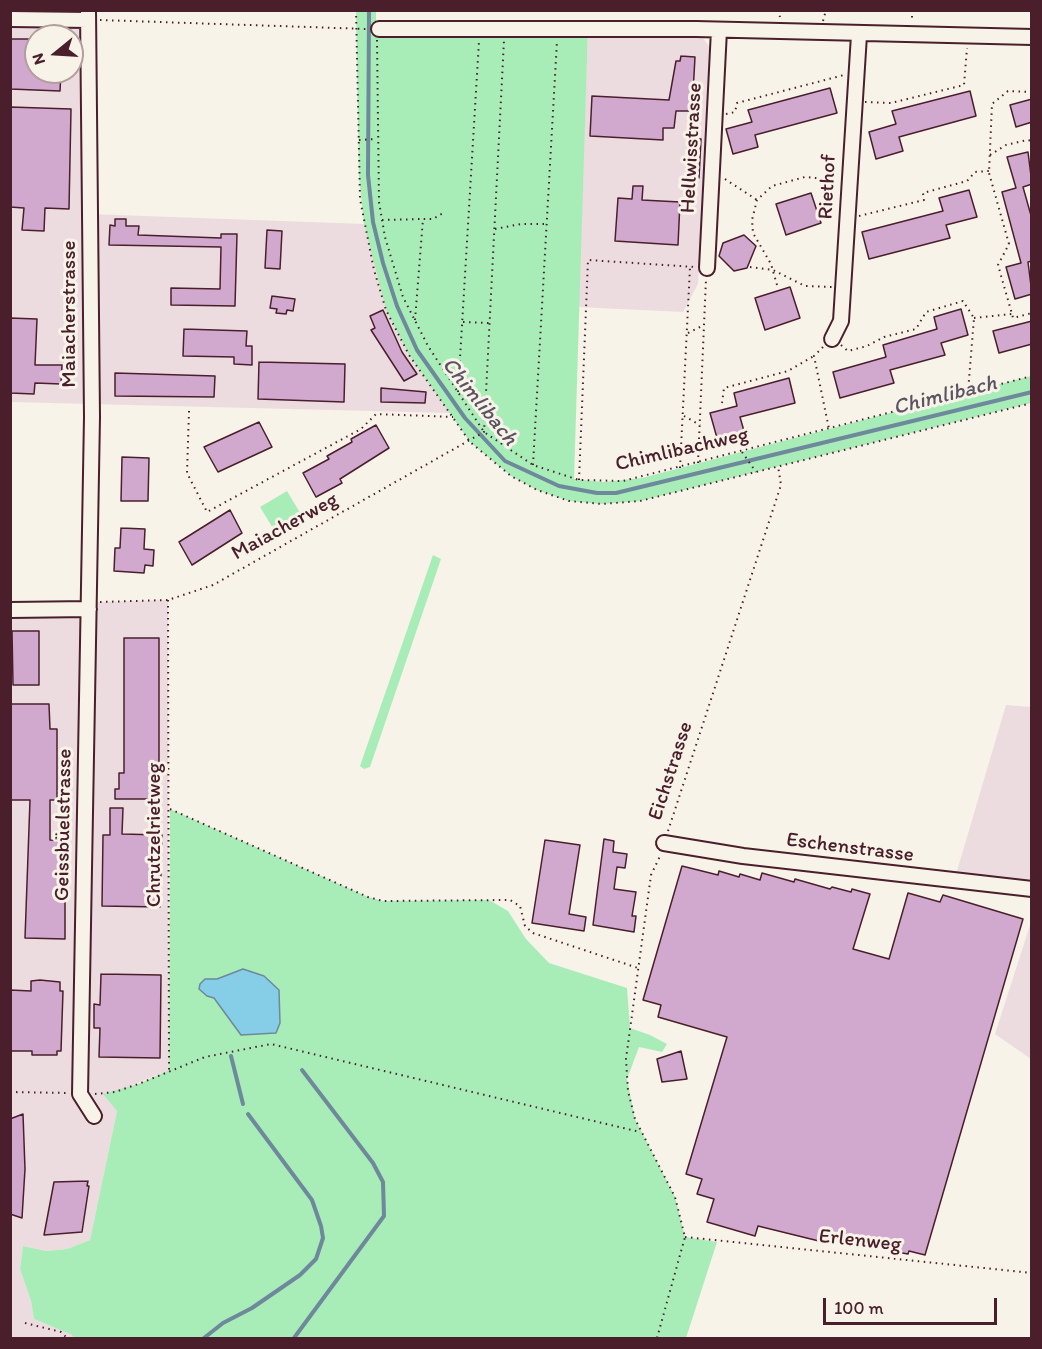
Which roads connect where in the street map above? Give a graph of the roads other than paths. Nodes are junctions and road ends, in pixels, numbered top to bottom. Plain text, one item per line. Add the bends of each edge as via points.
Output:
1 (88, 15) edge
2 (10, 19) edge
3 (378, 29) road end
4 (719, 30) junction
5 (859, 35) junction
6 (1032, 37) edge
7 (707, 268) road end
8 (832, 339) road end
9 (88, 609) junction
10 (10, 610) edge
11 (664, 843) road end
12 (1032, 889) edge
13 (94, 1116) dead end

1 - 2 street
1 - 9 street, Maiacherstrasse via 92,417
3 - 4 street
4 - 5 street
4 - 7 street, Hellwisstrasse
5 - 6 street
5 - 8 street, Riethof via 841,321
9 - 10 street
9 - 13 street, Geissbüelstrasse via 80,1094
11 - 12 street, Eschenstrasse via 743,856

